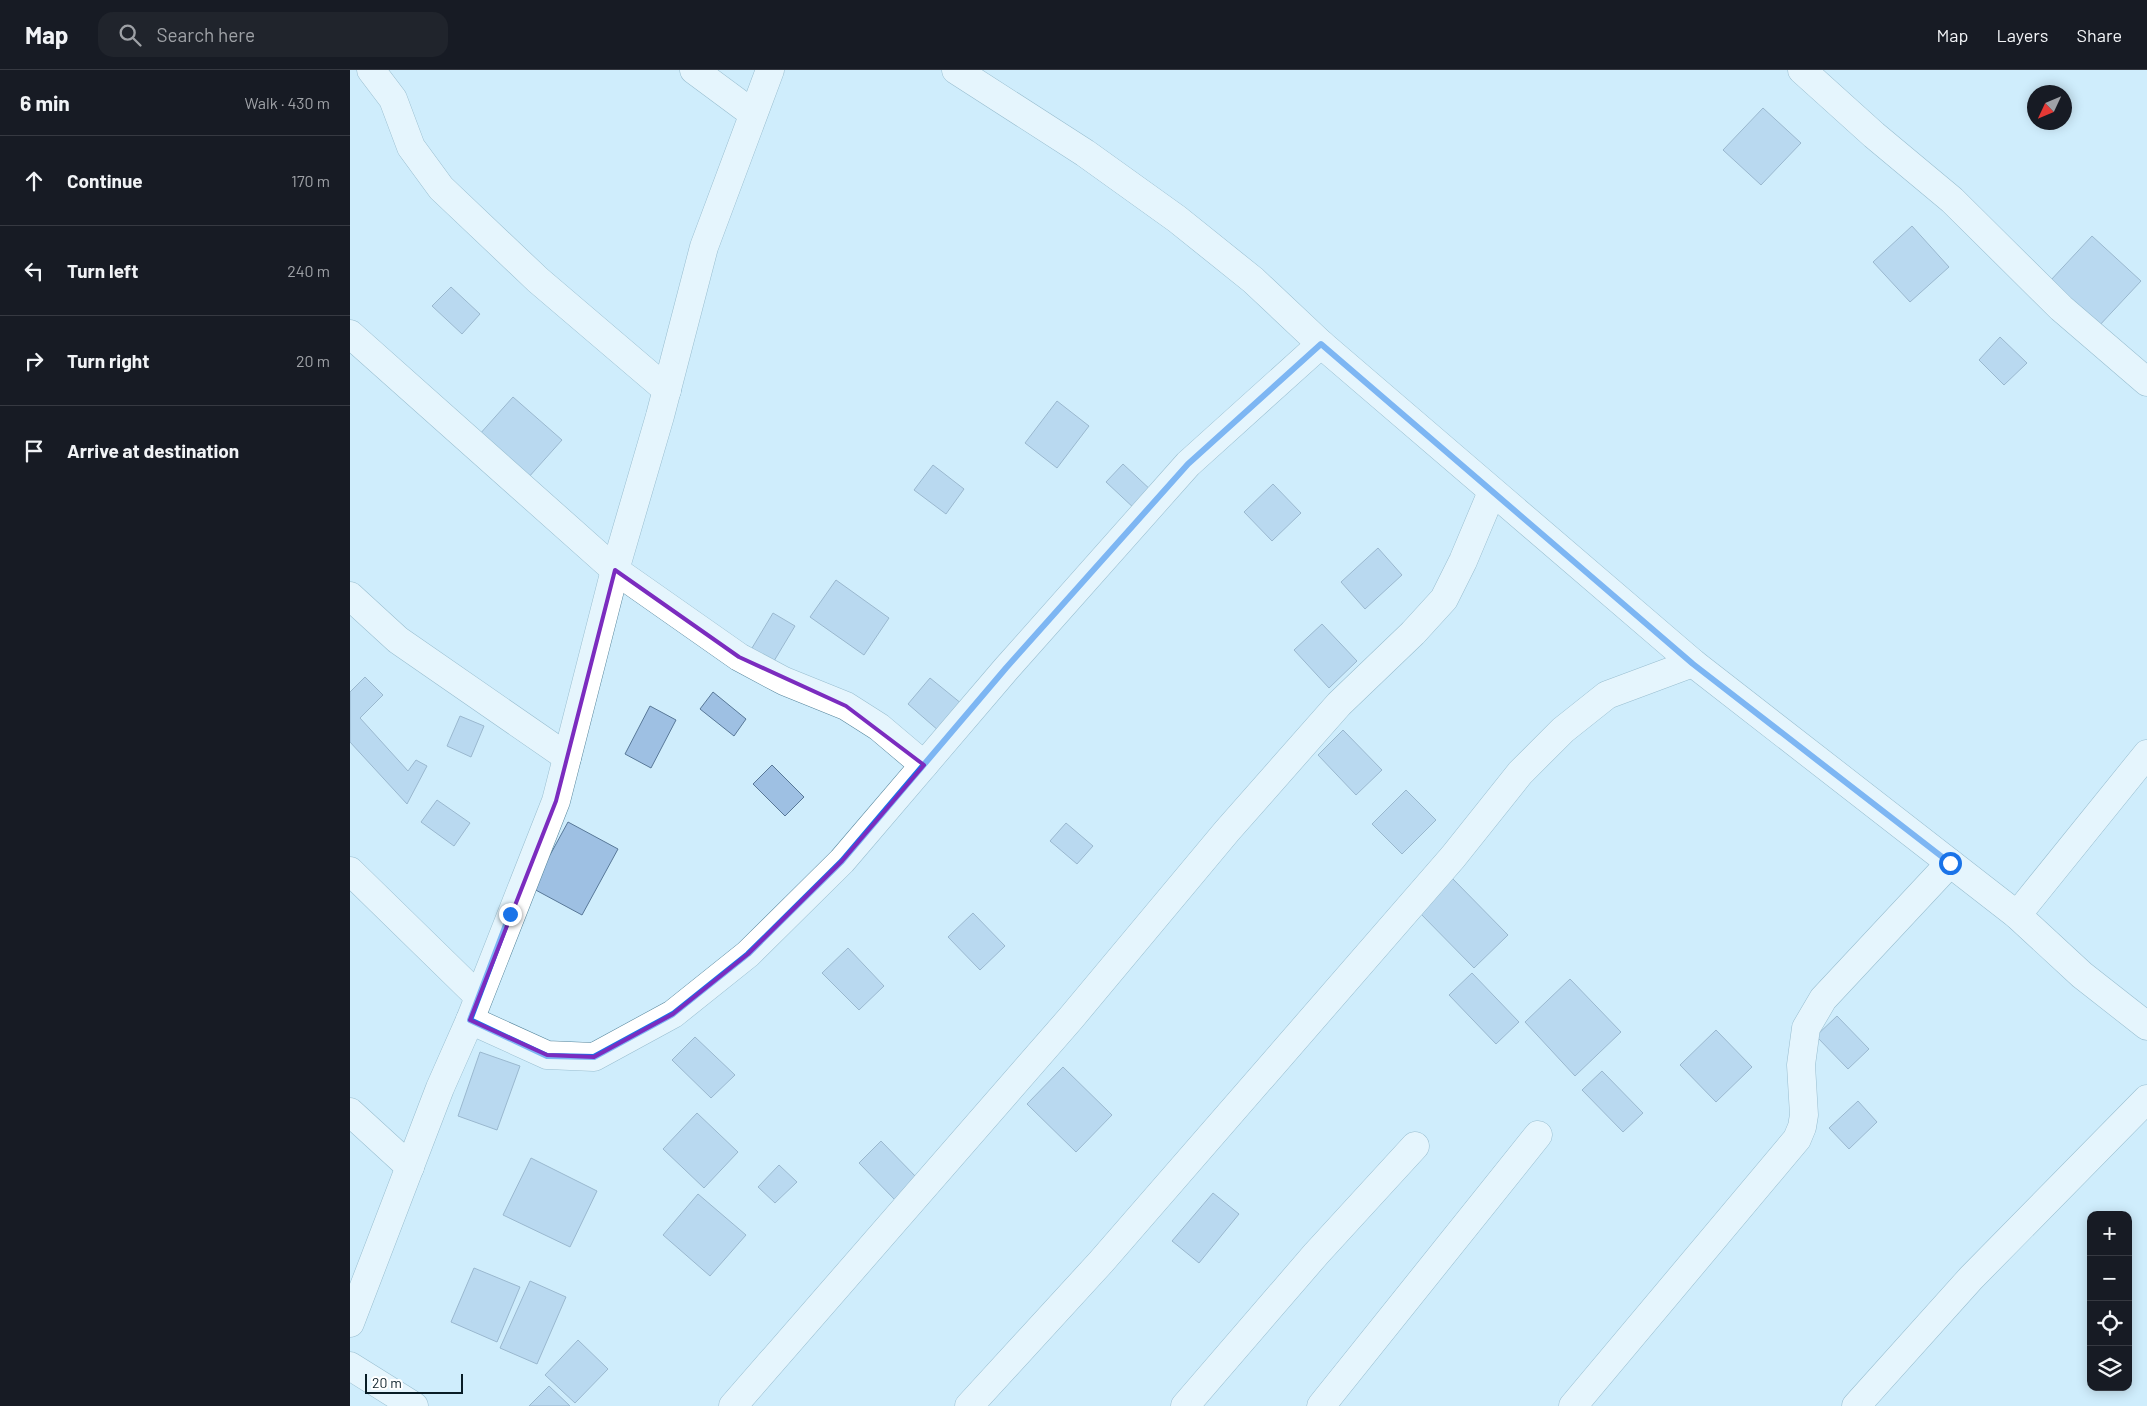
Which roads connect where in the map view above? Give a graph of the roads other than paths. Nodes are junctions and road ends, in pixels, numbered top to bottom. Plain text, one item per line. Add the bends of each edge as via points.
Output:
1 (371, 70) edge
2 (694, 70) edge
3 (770, 70) edge
4 (956, 70) edge
5 (1802, 70) edge
6 (752, 113) junction
7 (350, 334) edge
8 (1321, 344) junction
9 (2147, 382) edge
10 (667, 390) junction
11 (1492, 492) junction
12 (615, 570) junction
13 (350, 596) edge
14 (1693, 664) junction
15 (2147, 754) edge
16 (567, 756) junction
17 (924, 765) junction
18 (1950, 863) junction
19 (350, 871) edge
20 (2017, 915) junction
21 (474, 1008) junction
22 (2147, 1026) edge
23 (2147, 1098) edge
24 (350, 1112) edge
25 (1538, 1135) dead end
26 (1415, 1146) dead end
27 (410, 1167) junction
28 (350, 1324) edge
29 (350, 1366) edge
30 (414, 1406) edge
31 (733, 1406) edge
32 (969, 1406) edge
33 (1184, 1406) edge
34 (1321, 1406) edge
35 (1573, 1406) edge
36 (1856, 1406) edge

1 - 10 street via 393,99 411,147 441,188 538,280
2 - 6 street
3 - 6 street
4 - 8 street via 1085,153 1177,219 1253,280
5 - 9 street via 1952,200 2061,308
6 - 10 street via 704,247
7 - 12 street
8 - 11 street
8 - 17 street via 1188,464
10 - 12 street
11 - 14 street
11 - 31 street via 1444,599 1340,704 1227,831 1071,1018
12 - 16 street
12 - 17 street via 738,657 784,681 846,706 879,727
13 - 16 street via 398,640
14 - 18 street
14 - 32 street via 1607,695 1563,730 1520,773 1453,857 1101,1262
15 - 20 street
16 - 21 street via 556,801
17 - 21 street via 842,861 748,954 673,1014 594,1057 547,1056
18 - 20 street
18 - 35 street via 1823,999 1806,1028 1801,1065 1804,1115 1797,1139
19 - 21 street
20 - 22 street via 2082,975
21 - 27 street
23 - 36 street via 1971,1278
24 - 27 street
25 - 34 street
26 - 33 street
27 - 28 street
29 - 30 street

